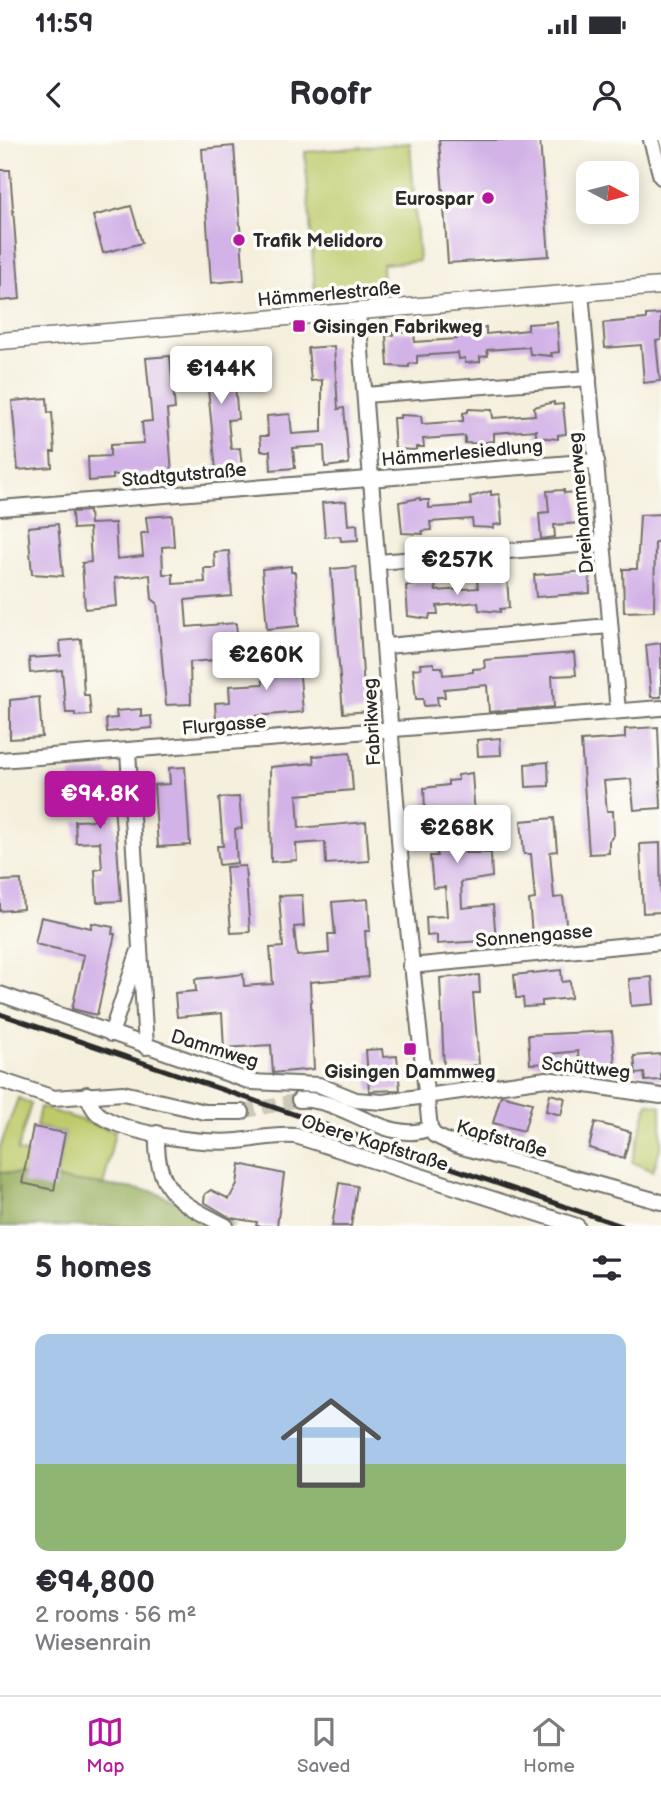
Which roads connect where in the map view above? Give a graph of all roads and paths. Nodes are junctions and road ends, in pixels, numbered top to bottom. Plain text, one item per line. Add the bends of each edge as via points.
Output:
1 (651, 140) edge
2 (661, 177) edge
3 (661, 286) edge
4 (581, 292) junction
5 (358, 312) junction
6 (0, 341) edge
7 (589, 377) junction
8 (365, 395) junction
9 (597, 461) junction
10 (371, 479) junction
11 (0, 508) edge
12 (603, 543) junction
13 (379, 562) junction
14 (609, 626) junction
15 (386, 646) junction
16 (661, 708) edge
17 (618, 711) junction
18 (391, 729) junction
19 (128, 751) junction
20 (0, 760) edge
21 (661, 942) edge
22 (141, 945) junction
23 (411, 966) junction
24 (0, 994) edge
25 (111, 1034) junction
26 (146, 1047) junction
27 (0, 1080) edge
28 (87, 1094) junction
29 (661, 1096) edge
30 (424, 1098) junction
31 (299, 1100) tunnel mouth
32 (242, 1112) tunnel mouth
33 (430, 1128) junction
34 (157, 1133) junction
35 (661, 1202) edge
36 (226, 1226) edge
37 (577, 1226) edge

1 - 2 street
3 - 4 street, Hämmerlestraße
4 - 5 street, Hämmerlestraße
4 - 7 street, Dreihammerweg
5 - 6 street, Hämmerlestraße
5 - 8 street, Fabrikweg
7 - 8 street
7 - 9 street, Dreihammerweg
8 - 10 street, Fabrikweg
9 - 10 street, Hämmerlesiedlung
9 - 12 street, Dreihammerweg
10 - 11 street, Stadtgutstraße
10 - 13 street, Fabrikweg
12 - 13 street
12 - 14 street, Dreihammerweg
13 - 15 street, Fabrikweg
14 - 15 street
14 - 17 street, Dreihammerweg
15 - 18 street, Fabrikweg
16 - 17 street, Flurgasse
17 - 18 street, Flurgasse
18 - 19 street, Flurgasse
18 - 23 street, Fabrikweg
19 - 20 street, Flurgasse
19 - 22 street
21 - 23 street, Sonnengasse
22 - 25 street
22 - 26 street
23 - 30 street, Fabrikweg
24 - 25 street, Dammweg
25 - 26 street, Dammweg
26 - 30 street, Dammweg via 251,1082 319,1085 371,1103
27 - 28 street via 47,1096
28 - 32 street via 123,1093 205,1112
28 - 34 street, Obere Kapfstraße via 100,1116
29 - 30 street, Schüttweg via 546,1079
30 - 33 street, Fabrikweg
31 - 33 street, Kapfstraße via 317,1100 406,1131
33 - 35 street, Kapfstraße via 434,1135 455,1145
34 - 36 street via 164,1184 174,1197
34 - 37 street, Obere Kapfstraße via 237,1141 273,1134 296,1136

